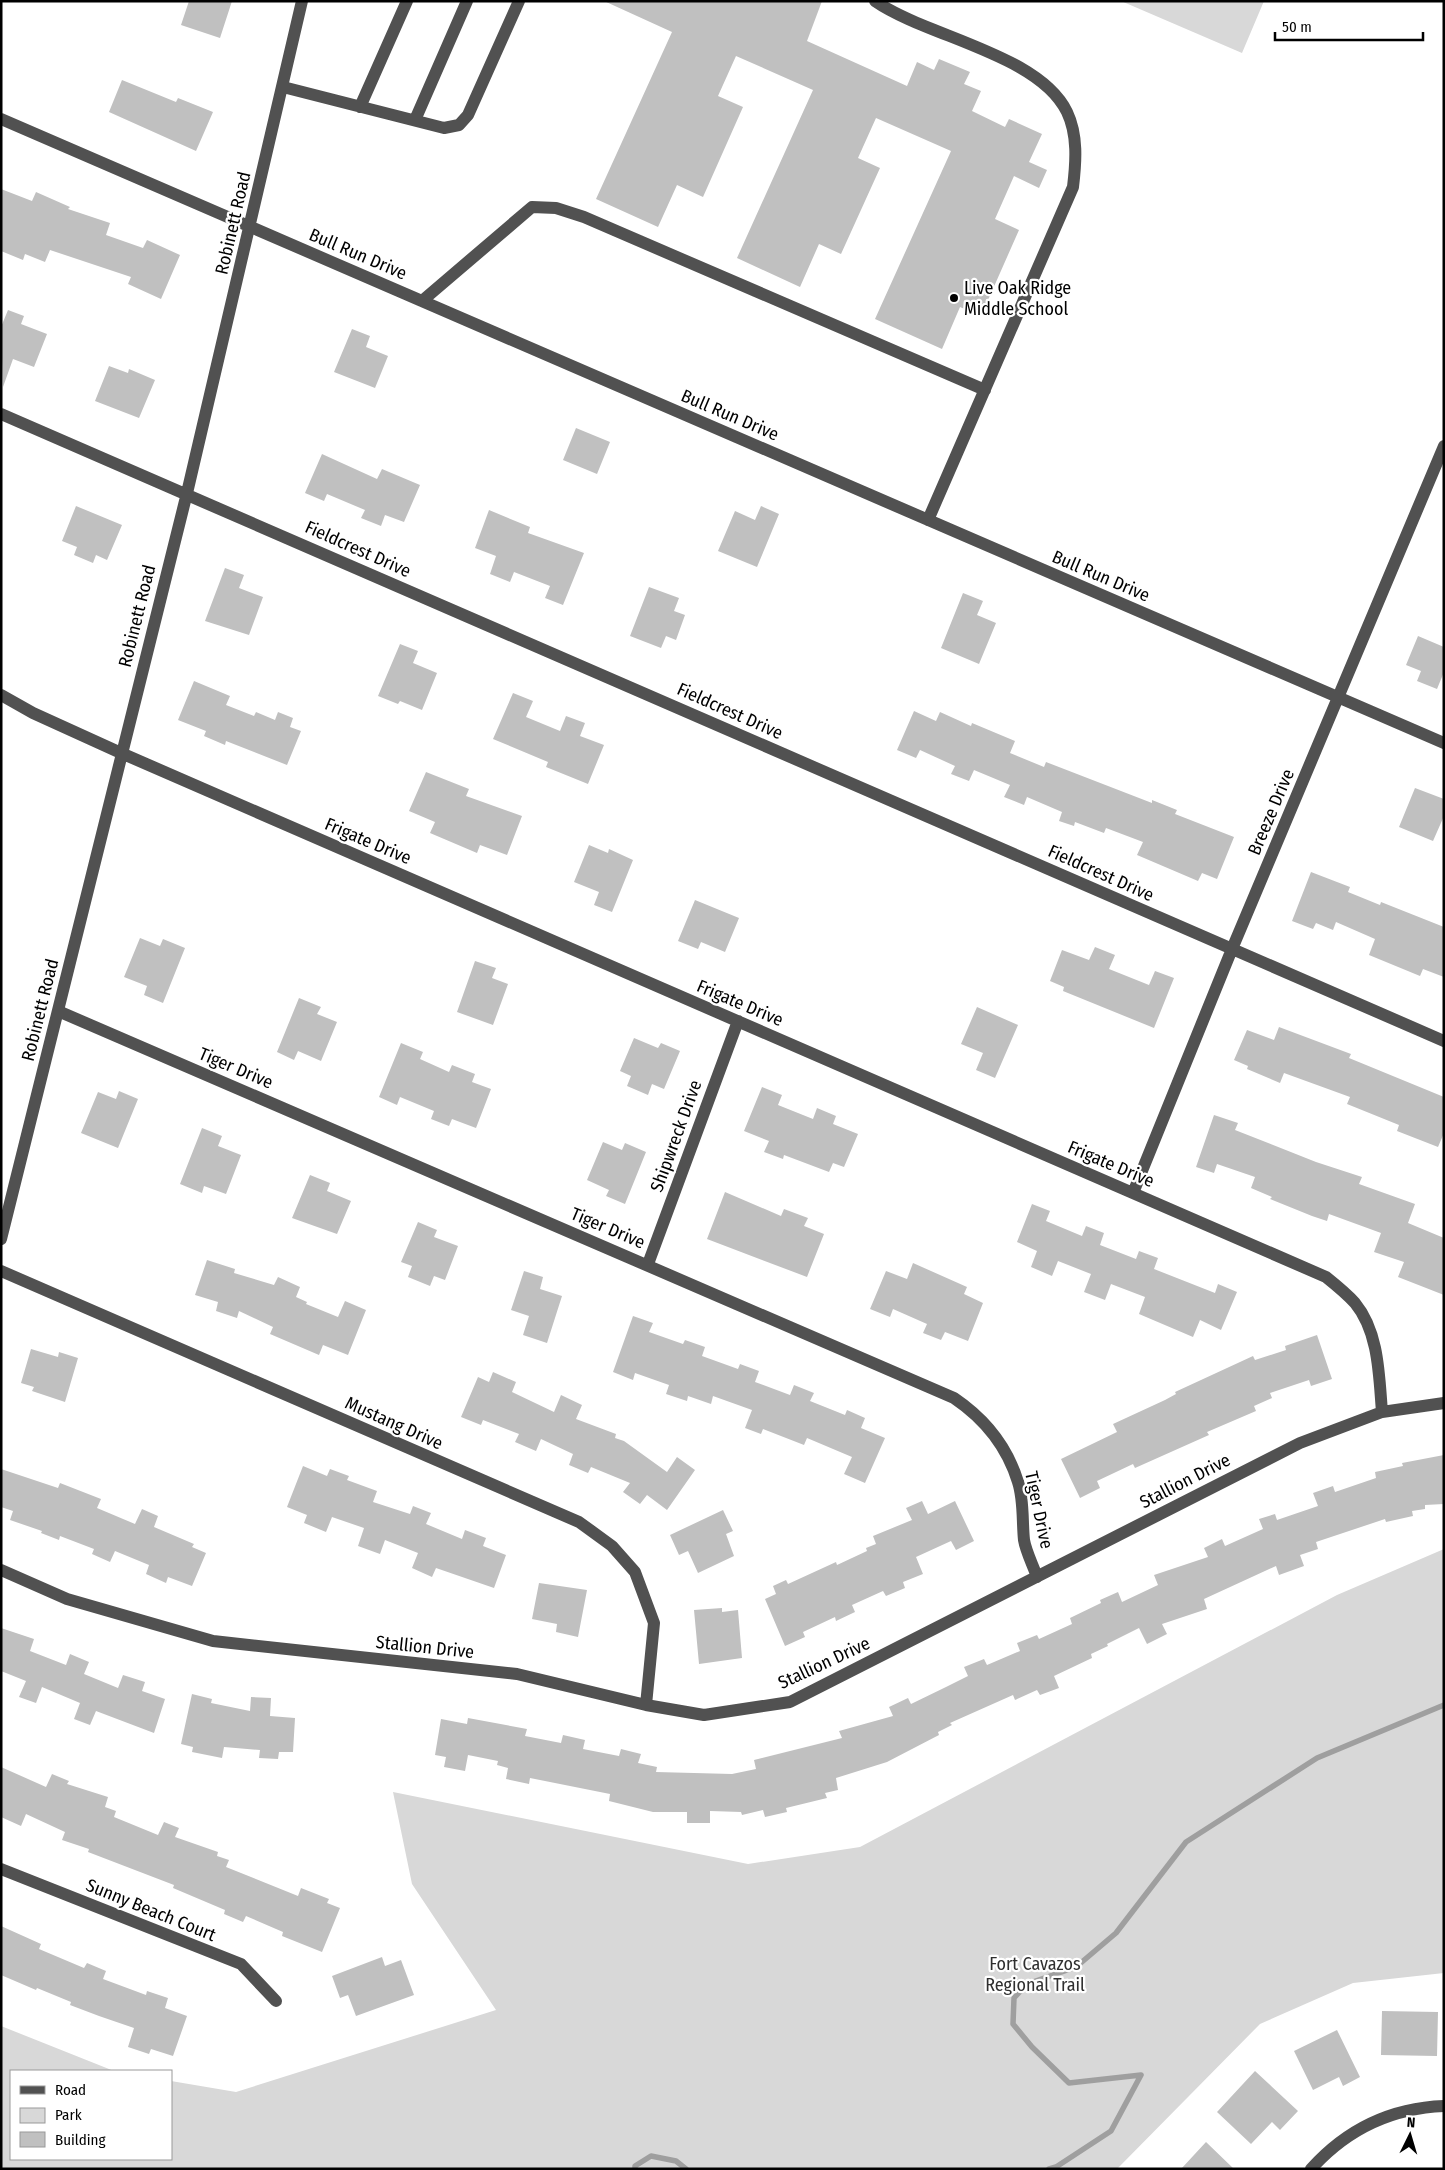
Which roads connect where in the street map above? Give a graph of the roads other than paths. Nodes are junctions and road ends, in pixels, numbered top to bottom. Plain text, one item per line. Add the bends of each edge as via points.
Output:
1 (302, 1) edge
2 (407, 1) edge
3 (467, 1) edge
4 (519, 1) edge
5 (875, 1) edge
6 (283, 88) junction
7 (360, 107) junction
8 (1, 119) edge
9 (415, 120) junction
10 (251, 227) junction
11 (422, 301) junction
12 (985, 390) junction
13 (1, 414) edge
14 (1444, 446) edge
15 (1441, 459) edge
16 (186, 493) junction
17 (928, 520) junction
18 (1, 695) edge
19 (1338, 698) junction
20 (1444, 743) edge
21 (121, 753) junction
22 (1232, 949) junction
23 (58, 1011) junction
24 (738, 1021) junction
25 (1444, 1041) edge
26 (1133, 1193) junction
27 (1, 1238) edge
28 (648, 1264) junction
29 (1, 1270) edge
30 (1444, 1403) edge
31 (1382, 1412) junction
32 (1, 1570) edge
33 (1037, 1576) junction
34 (646, 1704) junction
35 (1, 1869) edge
36 (276, 2001) dead end
37 (1444, 2106) edge
38 (1311, 2169) edge

1 - 6 street, Robinett Road
2 - 7 street
3 - 9 street
4 - 9 street via 468,114 459,125 444,128
5 - 12 street via 1030,72 1051,91 1067,112 1076,146 1073,187
6 - 7 street
6 - 10 street, Robinett Road
7 - 9 street
8 - 10 street, Bull Run Drive
10 - 11 street, Bull Run Drive
10 - 16 street, Robinett Road
11 - 12 street via 532,206 556,208 584,217
11 - 17 street, Bull Run Drive
12 - 17 street
13 - 16 street, Fieldcrest Drive
14 - 15 street, Breeze Drive
15 - 19 street, Breeze Drive
16 - 21 street, Robinett Road
16 - 22 street, Fieldcrest Drive
17 - 19 street, Bull Run Drive
18 - 21 street, Frigate Drive
19 - 20 street, Bull Run Drive
19 - 22 street, Breeze Drive
21 - 23 street, Robinett Road
21 - 24 street, Frigate Drive
22 - 25 street, Fieldcrest Drive
22 - 26 street, Breeze Drive
23 - 27 street, Robinett Road
23 - 28 street, Tiger Drive
24 - 26 street, Frigate Drive
24 - 28 street, Shipwreck Drive
26 - 31 street, Frigate Drive via 1326,1277 1356,1304 1370,1329 1378,1363
28 - 33 street, Tiger Drive via 954,1398 973,1411 991,1430 1008,1456 1019,1484 1025,1542
29 - 34 street, Mustang Drive via 579,1522 612,1546 635,1572 654,1623
30 - 31 street, Stallion Drive
31 - 33 street, Stallion Drive via 1300,1443
32 - 34 street, Stallion Drive via 66,1599 213,1641 517,1674
33 - 34 street, Stallion Drive via 790,1702 704,1714
35 - 36 street, Sunny Beach Court via 241,1964
37 - 38 street via 1415,2107 1380,2120 1328,2150

